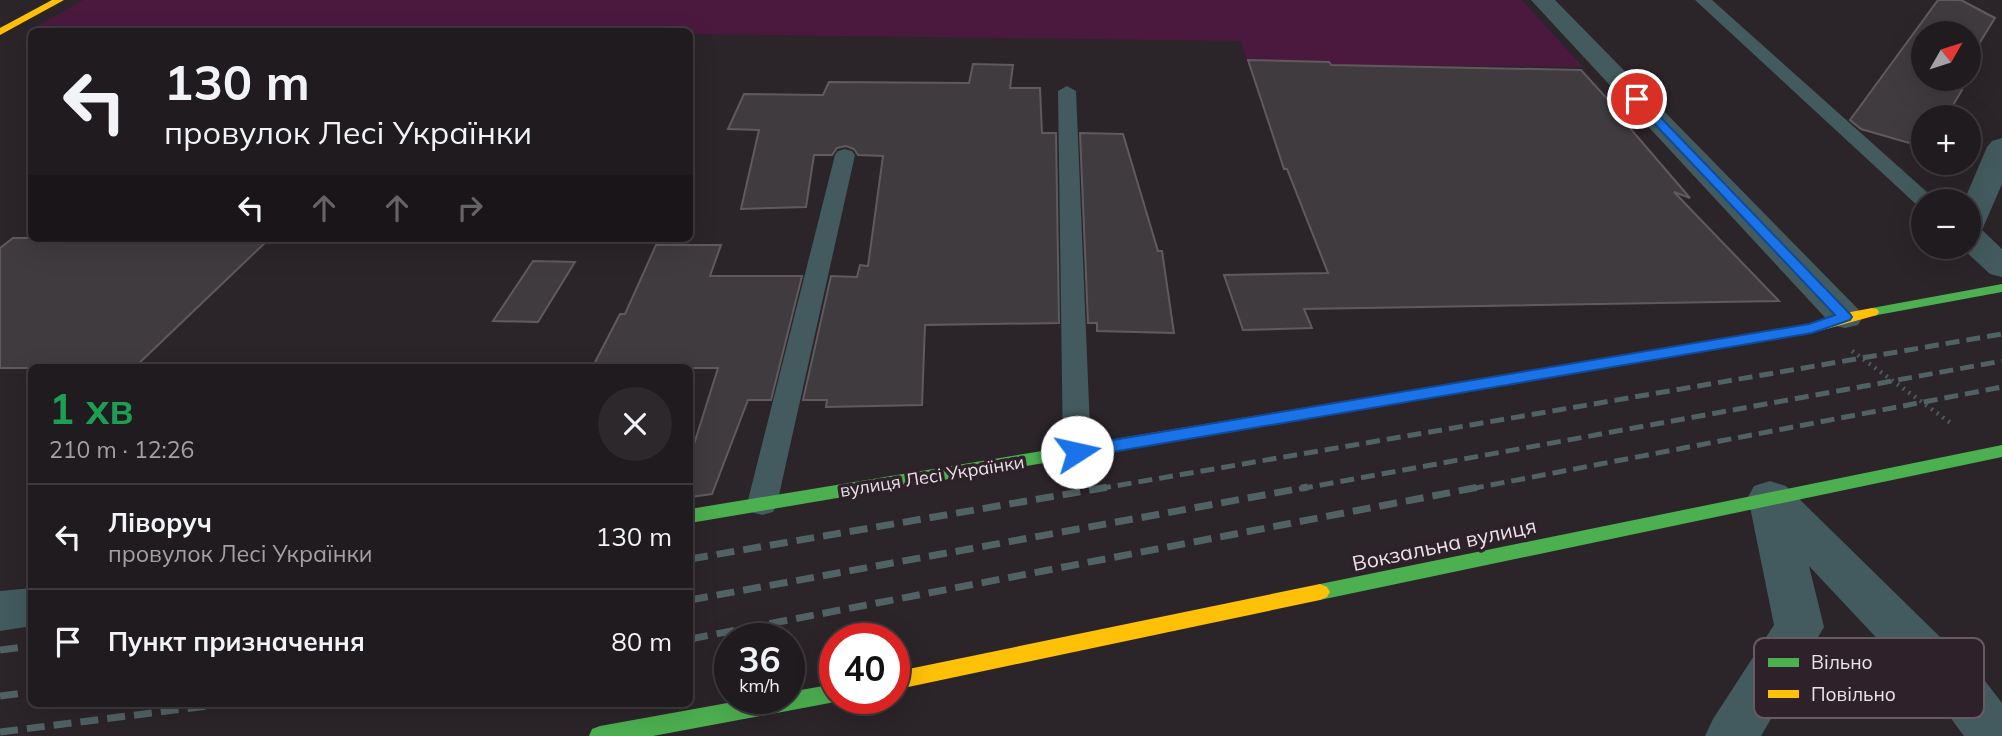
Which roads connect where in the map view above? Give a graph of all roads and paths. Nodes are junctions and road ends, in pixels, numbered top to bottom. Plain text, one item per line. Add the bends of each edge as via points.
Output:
1 (59, 0) edge
2 (1542, 0) edge
3 (1703, 0) edge
4 (0, 32) edge
5 (1067, 91) dead end
6 (2002, 147) edge
7 (845, 155) dead end
8 (1913, 189) edge
9 (1981, 197) edge
10 (1981, 247) edge
11 (2002, 267) edge
12 (2002, 288) edge
13 (1845, 317) junction
14 (1812, 328) junction
15 (1077, 452) junction
16 (1998, 456) edge
17 (1770, 497) junction
18 (762, 504) junction
19 (693, 516) edge
20 (28, 608) edge
21 (0, 611) edge
22 (1792, 638) edge
23 (1908, 638) edge
24 (910, 678) edge
25 (819, 696) edge
26 (1754, 700) edge
27 (1982, 718) edge
28 (600, 736) edge
29 (1732, 736) edge
30 (1996, 736) edge

1 - 4 street
2 - 13 street
3 - 8 lane
5 - 15 lane
6 - 9 street
7 - 18 lane
10 - 11 street
12 - 13 street, вулиця Лесі Українки
13 - 14 street, вулиця Лесі Українки
14 - 15 street, вулиця Лесі Українки
14 - 16 path via 1866,358
15 - 18 street, вулиця Лесі Українки
16 - 17 street, Вокзальна вулиця
17 - 22 street via 1799,626
17 - 23 street
17 - 24 street, Вокзальна вулиця
18 - 19 street, вулиця Лесі Українки
20 - 21 street
25 - 28 street
26 - 29 street
27 - 30 street

